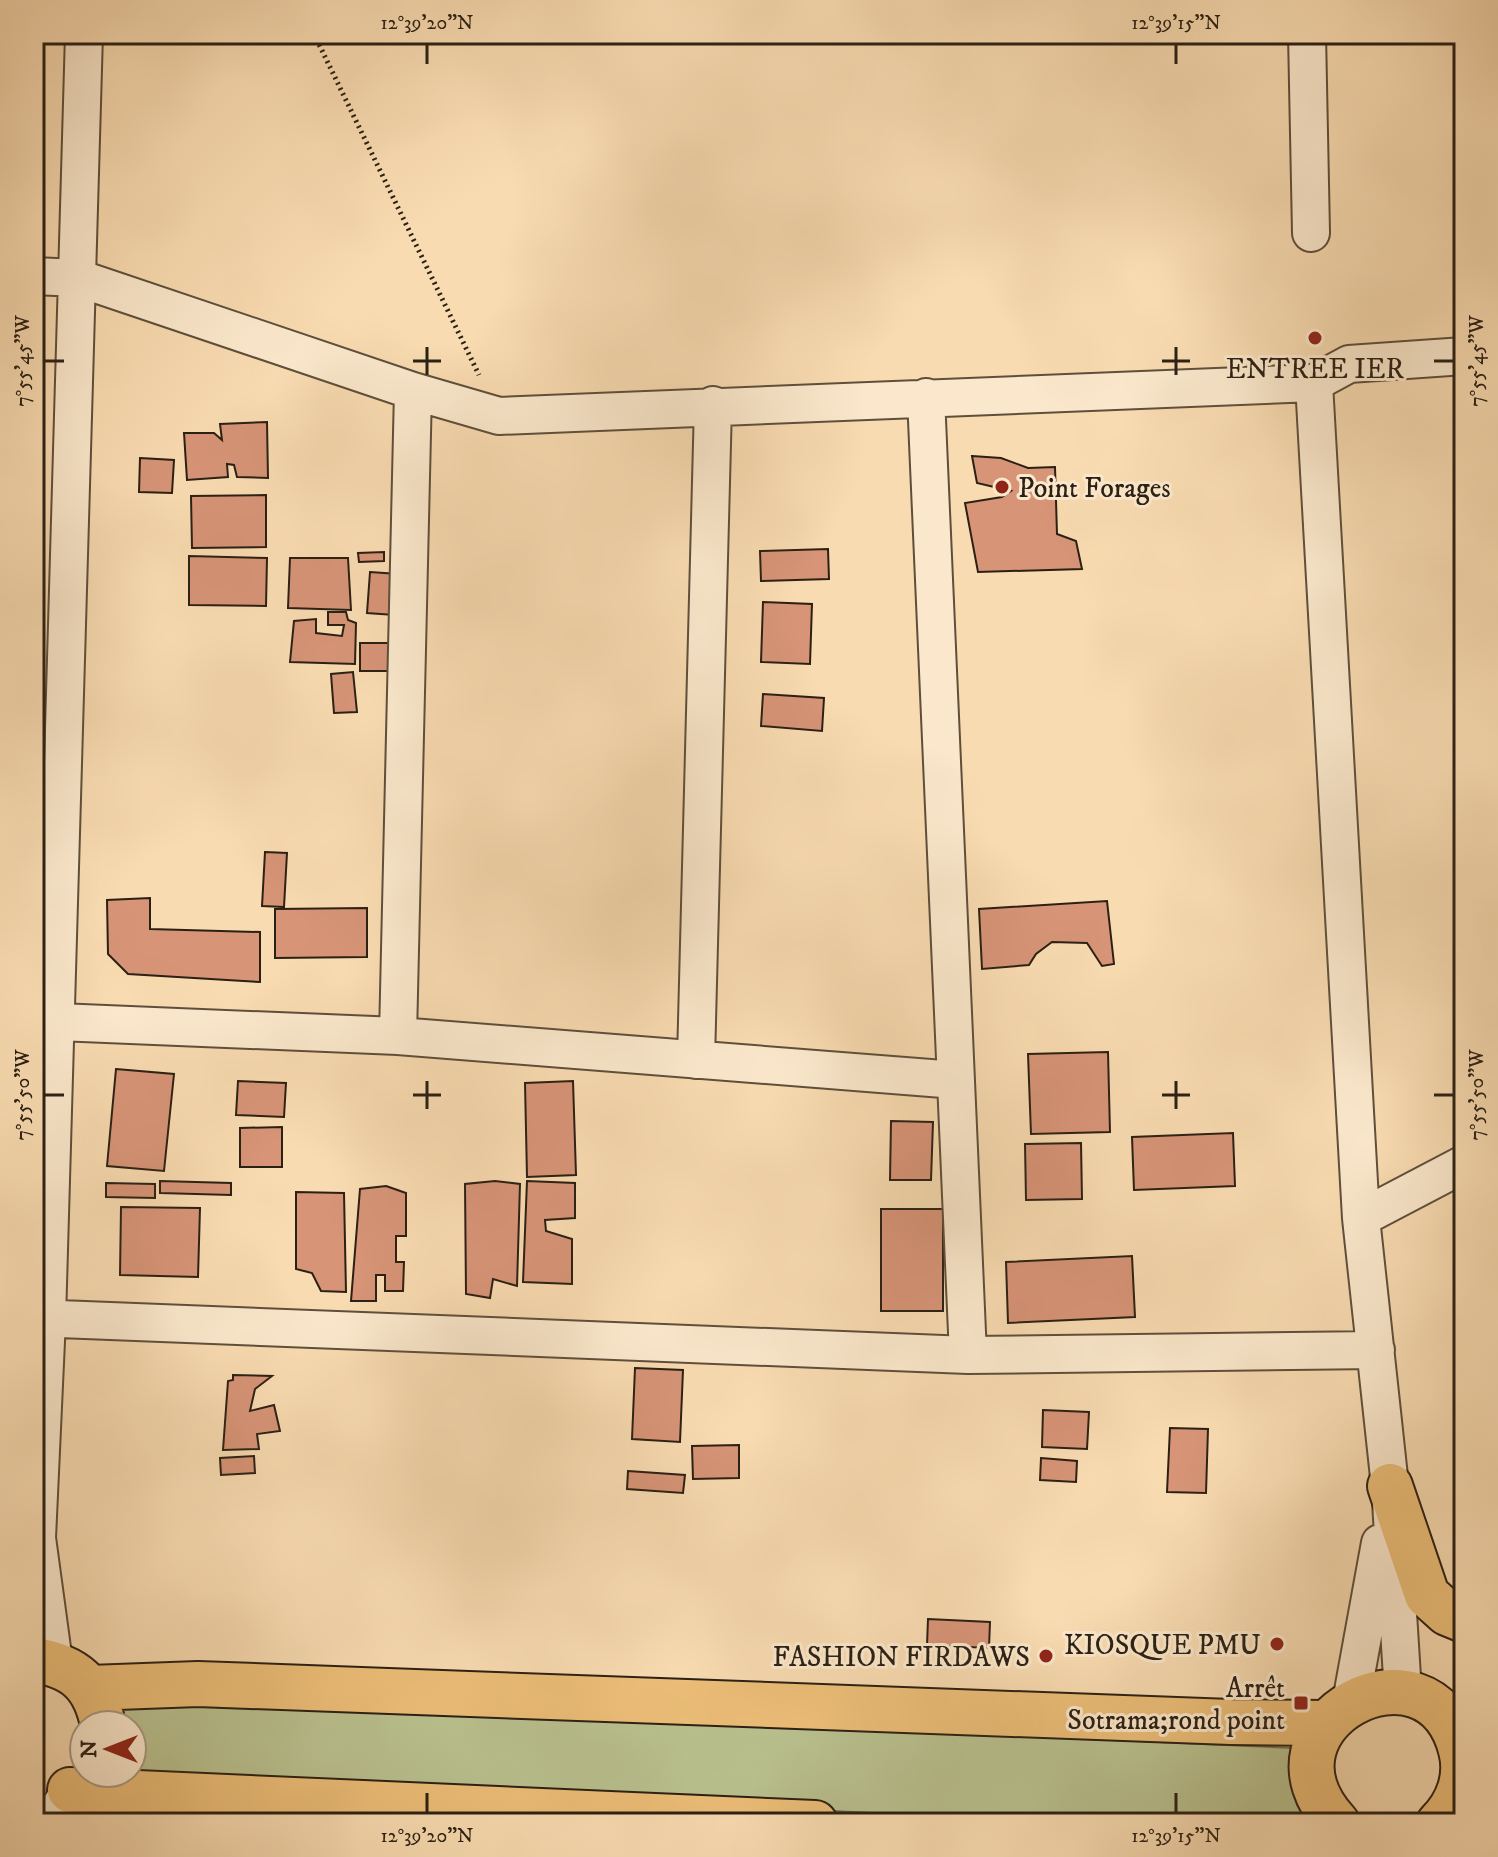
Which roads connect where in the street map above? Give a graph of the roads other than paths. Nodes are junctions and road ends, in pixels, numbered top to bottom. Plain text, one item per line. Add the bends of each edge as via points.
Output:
1 (84, 34) edge
2 (1307, 34) edge
3 (1311, 233) dead end
4 (34, 276) edge
5 (78, 278) junction
6 (1464, 356) edge
7 (1314, 383) junction
8 (413, 391) junction
9 (926, 397) junction
10 (713, 405) junction
11 (45, 1021) edge
12 (398, 1036) junction
13 (696, 1060) junction
14 (956, 1080) junction
15 (1464, 1164) edge
16 (1361, 1218) junction
17 (40, 1319) edge
18 (1376, 1350) junction
19 (968, 1355) junction
20 (1390, 1486) junction
21 (36, 1550) edge
22 (1464, 1620) edge
23 (44, 1661) edge
24 (1434, 1699) edge
25 (96, 1706) edge
26 (1339, 1712) junction
27 (1464, 1763) edge
28 (60, 1796) edge
29 (815, 1823) edge
30 (1337, 1823) edge
31 (1439, 1823) edge

1 - 5 street
2 - 3 street
4 - 5 street
5 - 8 street
5 - 11 street
6 - 7 street via 1349,364
7 - 9 street
7 - 16 street
8 - 10 street via 499,416
8 - 12 street
9 - 10 street
9 - 14 street
10 - 13 street
11 - 12 street
11 - 17 street
12 - 13 street
13 - 14 street
14 - 19 street
15 - 16 street
16 - 18 street
17 - 19 street
17 - 21 street
18 - 19 street
18 - 20 street
20 - 22 main road via 1427,1595
20 - 24 street
20 - 26 street
21 - 23 street
23 - 25 main road via 74,1673
24 - 26 main road via 1371,1694
24 - 27 main road via 1457,1738
25 - 26 main road via 198,1684 1231,1722
26 - 30 main road via 1319,1737 1313,1768 1320,1800
27 - 31 main road via 1457,1798
28 - 29 main road

